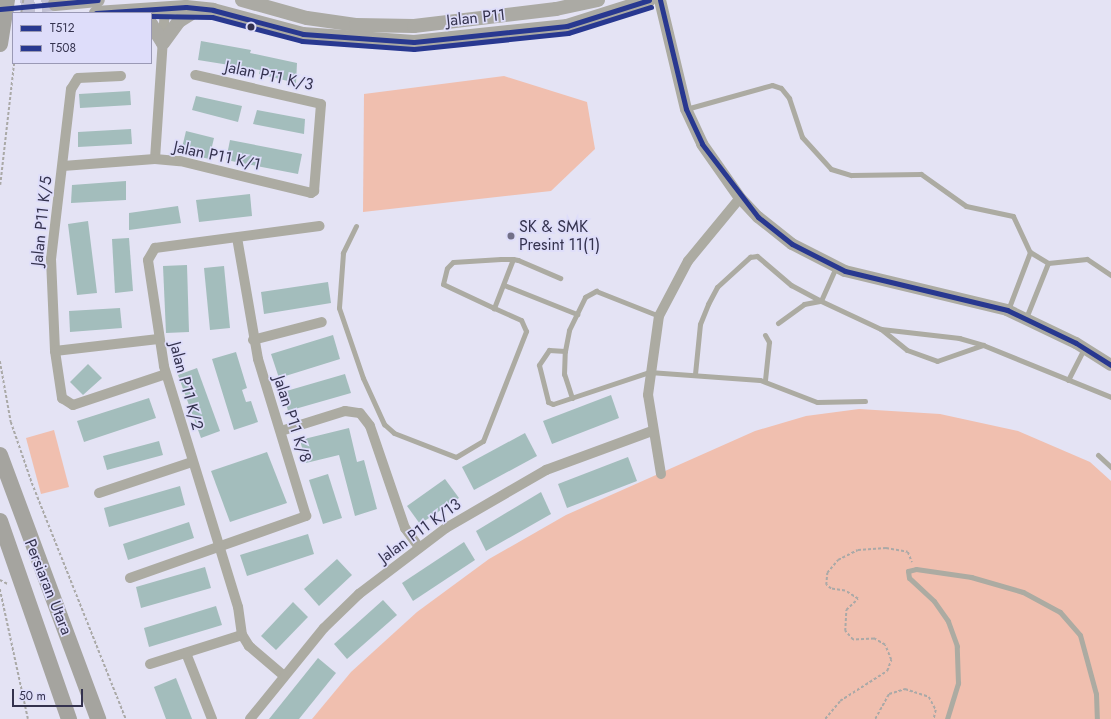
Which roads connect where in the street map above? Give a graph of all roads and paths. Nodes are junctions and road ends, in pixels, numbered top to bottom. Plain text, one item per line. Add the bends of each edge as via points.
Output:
1 (7, 0) edge
2 (23, 0) edge
3 (98, 0) edge
4 (242, 0) edge
5 (598, 0) edge
6 (649, 0) edge
7 (660, 0) edge
8 (164, 3) edge
9 (55, 4) dead end
10 (198, 8) junction
11 (22, 12) edge
12 (138, 12) edge
13 (152, 26) edge
14 (162, 43) junction
15 (0, 44) edge
16 (14, 64) edge
17 (195, 75) dead end
18 (121, 76) dead end
19 (686, 109) junction
20 (154, 159) junction
21 (63, 166) junction
22 (0, 185) edge
23 (314, 191) joint
24 (740, 198) junction
25 (320, 226) dead end
26 (356, 226) dead end
27 (237, 238) junction
28 (1030, 252) junction
29 (513, 259) junction
30 (1048, 264) junction
31 (836, 267) junction
32 (1111, 275) edge
33 (560, 278) dead end
34 (504, 284) junction
35 (821, 301) junction
36 (494, 308) junction
37 (1007, 310) junction
38 (577, 314) junction
39 (659, 316) junction
40 (1026, 318) junction
41 (322, 322) dead end
42 (778, 323) dead end
43 (881, 329) junction
44 (765, 335) dead end
45 (158, 339) junction
46 (254, 340) junction
47 (983, 345) junction
48 (1085, 348) junction
49 (55, 351) junction
50 (565, 351) junction
51 (0, 360) edge
52 (1111, 365) edge
53 (649, 372) junction
54 (166, 374) junction
55 (695, 374) junction
56 (1068, 380) junction
57 (765, 381) junction
58 (1111, 397) edge
59 (572, 398) junction
60 (865, 401) dead end
61 (281, 431) junction
62 (652, 431) junction
63 (0, 455) edge
64 (1098, 455) dead end
65 (192, 462) junction
66 (1111, 467) edge
67 (661, 474) dead end
68 (99, 493) dead end
69 (0, 521) edge
70 (419, 547) junction
71 (220, 548) junction
72 (916, 569) junction
73 (130, 578) dead end
74 (0, 589) edge
75 (242, 635) junction
76 (186, 653) junction
77 (77, 657) junction
78 (150, 664) dead end
79 (283, 675) junction
80 (28, 719) edge
81 (69, 719) edge
82 (98, 719) edge
83 (110, 719) edge
84 (126, 719) edge
85 (212, 719) edge
86 (250, 719) edge
87 (824, 719) edge
88 (875, 719) edge
89 (934, 719) edge
90 (947, 719) edge
91 (1097, 719) edge

1 - 15 main road
2 - 11 path
3 - 9 main road
4 - 5 main road, Jalan P11 via 308,18 356,25 414,26 556,9
6 - 10 main road, Jalan P11 via 567,26 414,42 303,34
7 - 19 street
8 - 10 main road, Jalan P11
8 - 12 main road, Jalan P11
8 - 14 street
10 - 14 main road via 179,21
13 - 14 main road
14 - 20 street
16 - 22 path
17 - 23 street, Jalan P11 K/3 via 321,104
18 - 21 street, Jalan P11 K/5 via 78,78 74,82
19 - 24 street via 702,144
19 - 28 lane via 772,85 781,88 789,98 802,137 831,169 851,175 921,174 966,206 1013,216
20 - 21 street, Jalan P11 K/1
20 - 23 street, Jalan P11 K/1 via 180,161 311,193
21 - 49 street, Jalan P11 K/5 via 51,259
24 - 31 street via 792,244
24 - 39 street via 688,261
25 - 27 street, Jalan P11 K/2
26 - 36 lane via 343,253 338,304 362,378 384,424 394,432 456,457 483,441 526,331 521,320
27 - 45 street, Jalan P11 K/2 via 155,248 150,253
27 - 46 street, Jalan P11 K/8
28 - 30 lane
28 - 37 lane
29 - 33 lane
29 - 34 lane
29 - 36 lane via 453,262 447,268 443,281 446,287
30 - 32 lane via 1087,259
30 - 40 lane
31 - 35 lane
31 - 37 street via 893,285
34 - 36 lane
34 - 38 lane
35 - 42 lane via 804,304
35 - 43 lane
35 - 55 lane via 791,285 757,256 750,257 717,287 708,304 700,324
37 - 40 street
38 - 39 lane via 585,297 596,291
38 - 50 lane
39 - 53 street
40 - 48 street
41 - 46 street
43 - 47 lane via 959,338
43 - 47 lane via 912,353 937,361
44 - 57 lane via 769,342
45 - 49 street
45 - 54 street, Jalan P11 K/2
46 - 61 street, Jalan P11 K/8
47 - 56 lane
48 - 52 street
48 - 56 lane
49 - 54 street, Jalan P11 K/5 via 62,398 73,405
50 - 59 lane via 564,374
50 - 59 lane via 549,350 539,365 540,378 551,404
51 - 84 path via 11,422
53 - 55 lane
53 - 59 lane
53 - 62 street
54 - 65 street, Jalan P11 K/2
55 - 57 lane
56 - 58 lane
57 - 60 lane via 817,402
61 - 70 street via 346,411 360,413 370,426 405,528
61 - 71 street, Jalan P11 K/8 via 306,516
62 - 67 street
62 - 70 street, Jalan P11 K/13 via 546,470 488,502
63 - 77 main road, Persiaran Utara via 24,527
64 - 66 lane
65 - 68 street
65 - 71 street, Jalan P11 K/2
69 - 81 main road, Persiaran Utara
70 - 79 street, Jalan P11 K/13 via 359,594
71 - 73 street
71 - 75 street, Jalan P11 K/2
72 - 87 path via 908,552 886,548 858,550 838,560 827,573 826,585 831,589 845,591 858,599 846,610 845,631 853,640 874,639 885,645 891,660 887,671 840,701
72 - 90 lane via 908,571 909,578 934,601 948,621 957,646 958,683
72 - 91 lane via 971,577 1023,592 1060,612 1080,634 1096,694
74 - 80 path
75 - 76 street
75 - 79 street, Jalan P11 K/2 via 249,646
76 - 78 street
76 - 85 street
77 - 82 main road, Persiaran Utara
77 - 83 main road
79 - 86 street, Jalan P11 K/13
88 - 89 path via 889,694 905,689 929,697 936,710

